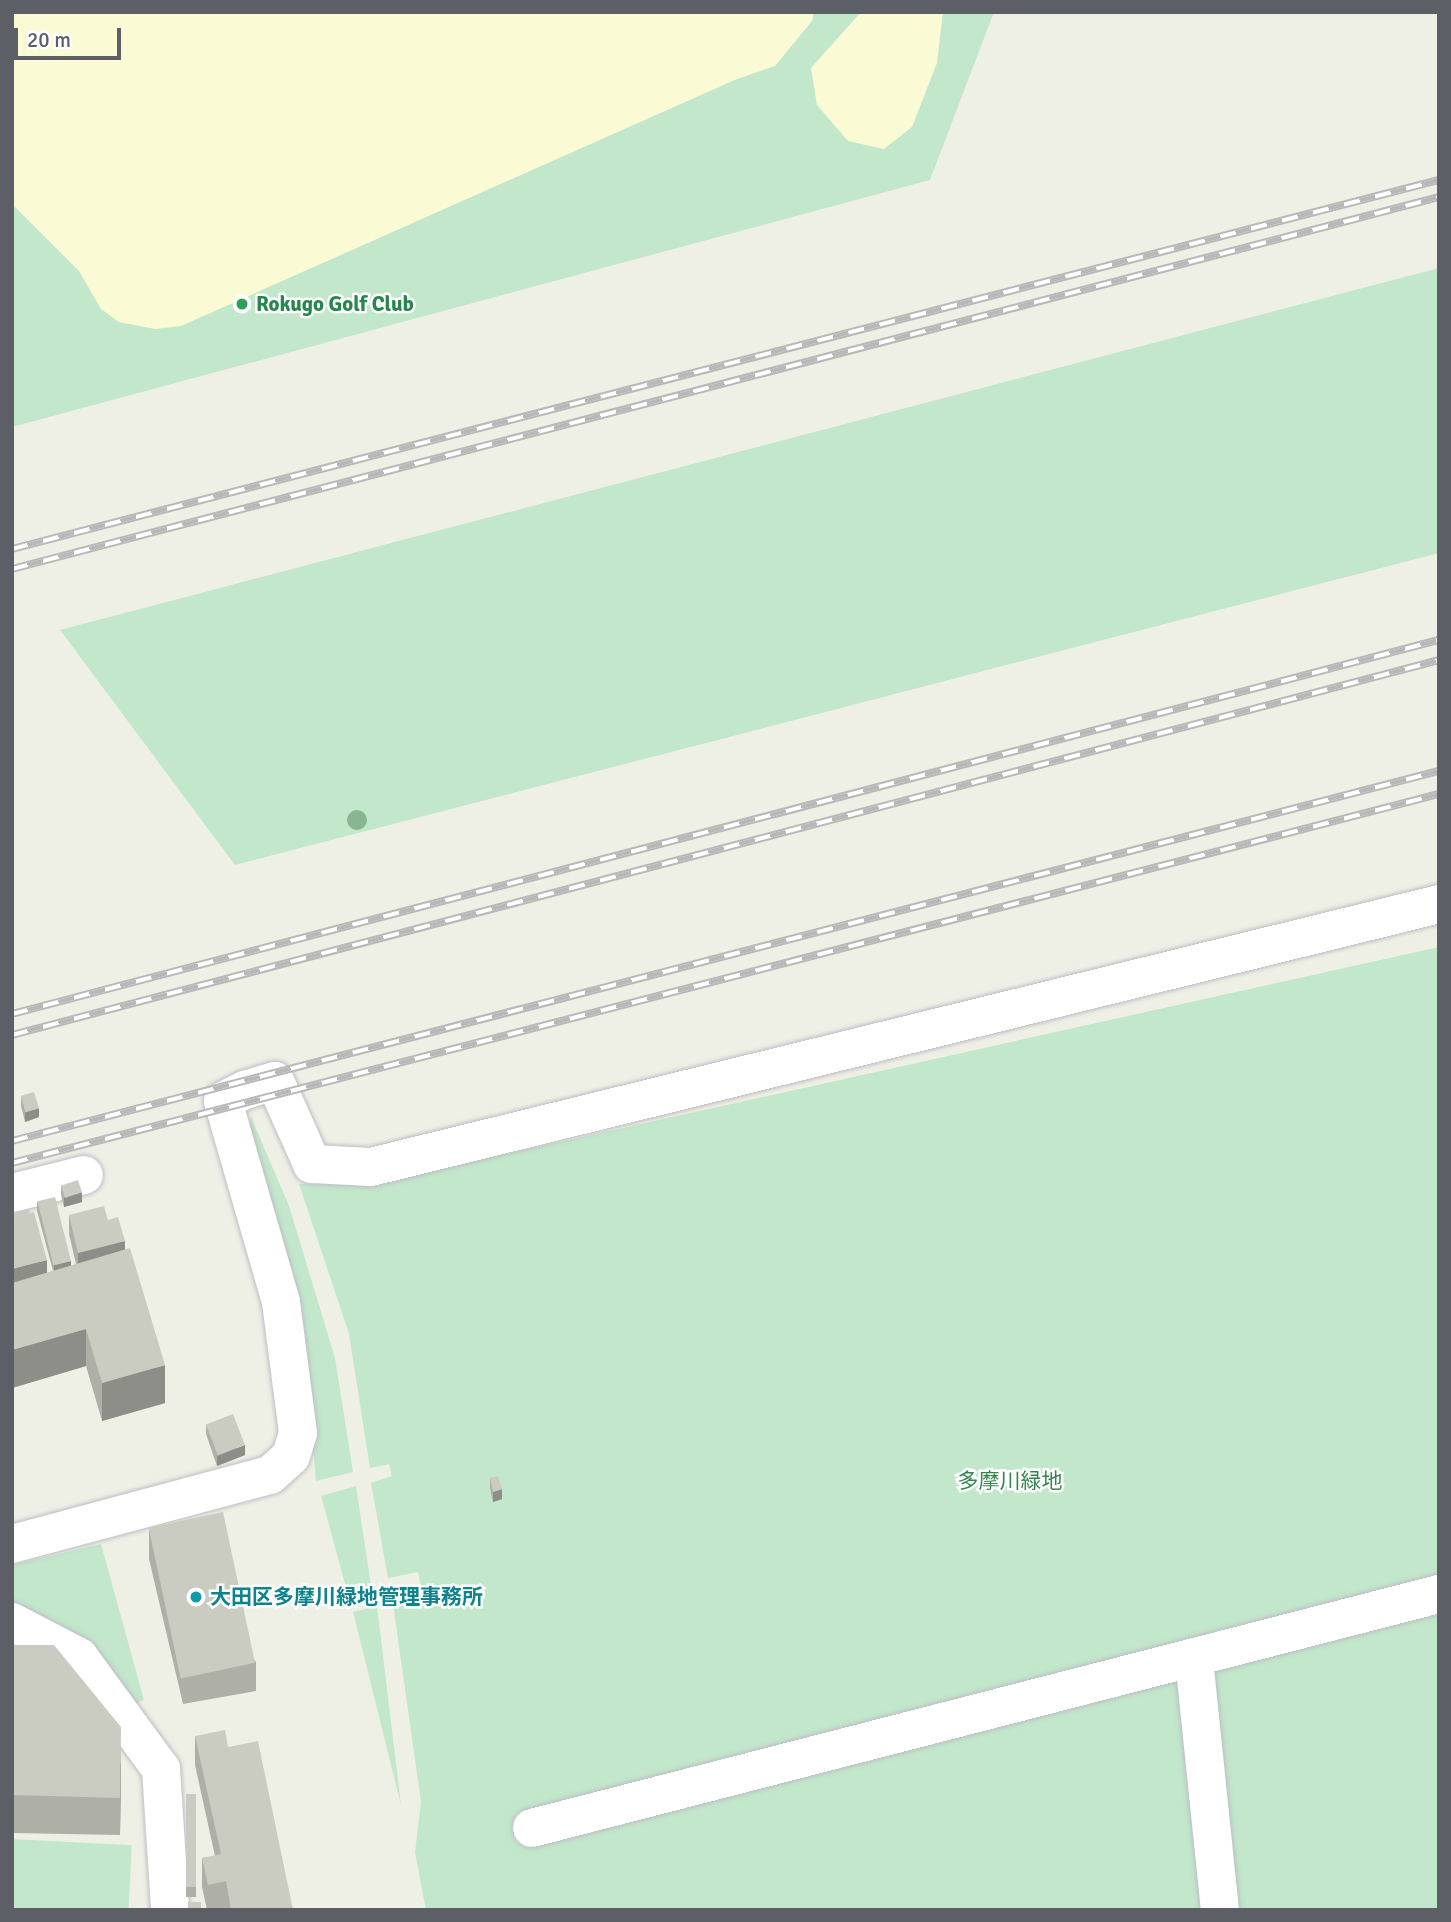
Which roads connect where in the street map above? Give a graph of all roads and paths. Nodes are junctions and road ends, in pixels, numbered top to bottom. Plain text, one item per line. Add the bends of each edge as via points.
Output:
1 (1439, 904) edge
2 (84, 1175) dead end
3 (12, 1193) edge
4 (12, 1544) edge
5 (1439, 1594) edge
6 (12, 1622) edge
7 (1194, 1659) junction
8 (531, 1828) dead end
9 (170, 1910) edge
10 (1220, 1910) edge

1 - 4 street via 371,1167 312,1164 275,1081 245,1090 223,1101 281,1302 299,1433 287,1462 270,1475
2 - 3 street
5 - 7 street
6 - 9 street via 79,1657 160,1769
7 - 8 street
7 - 10 street

